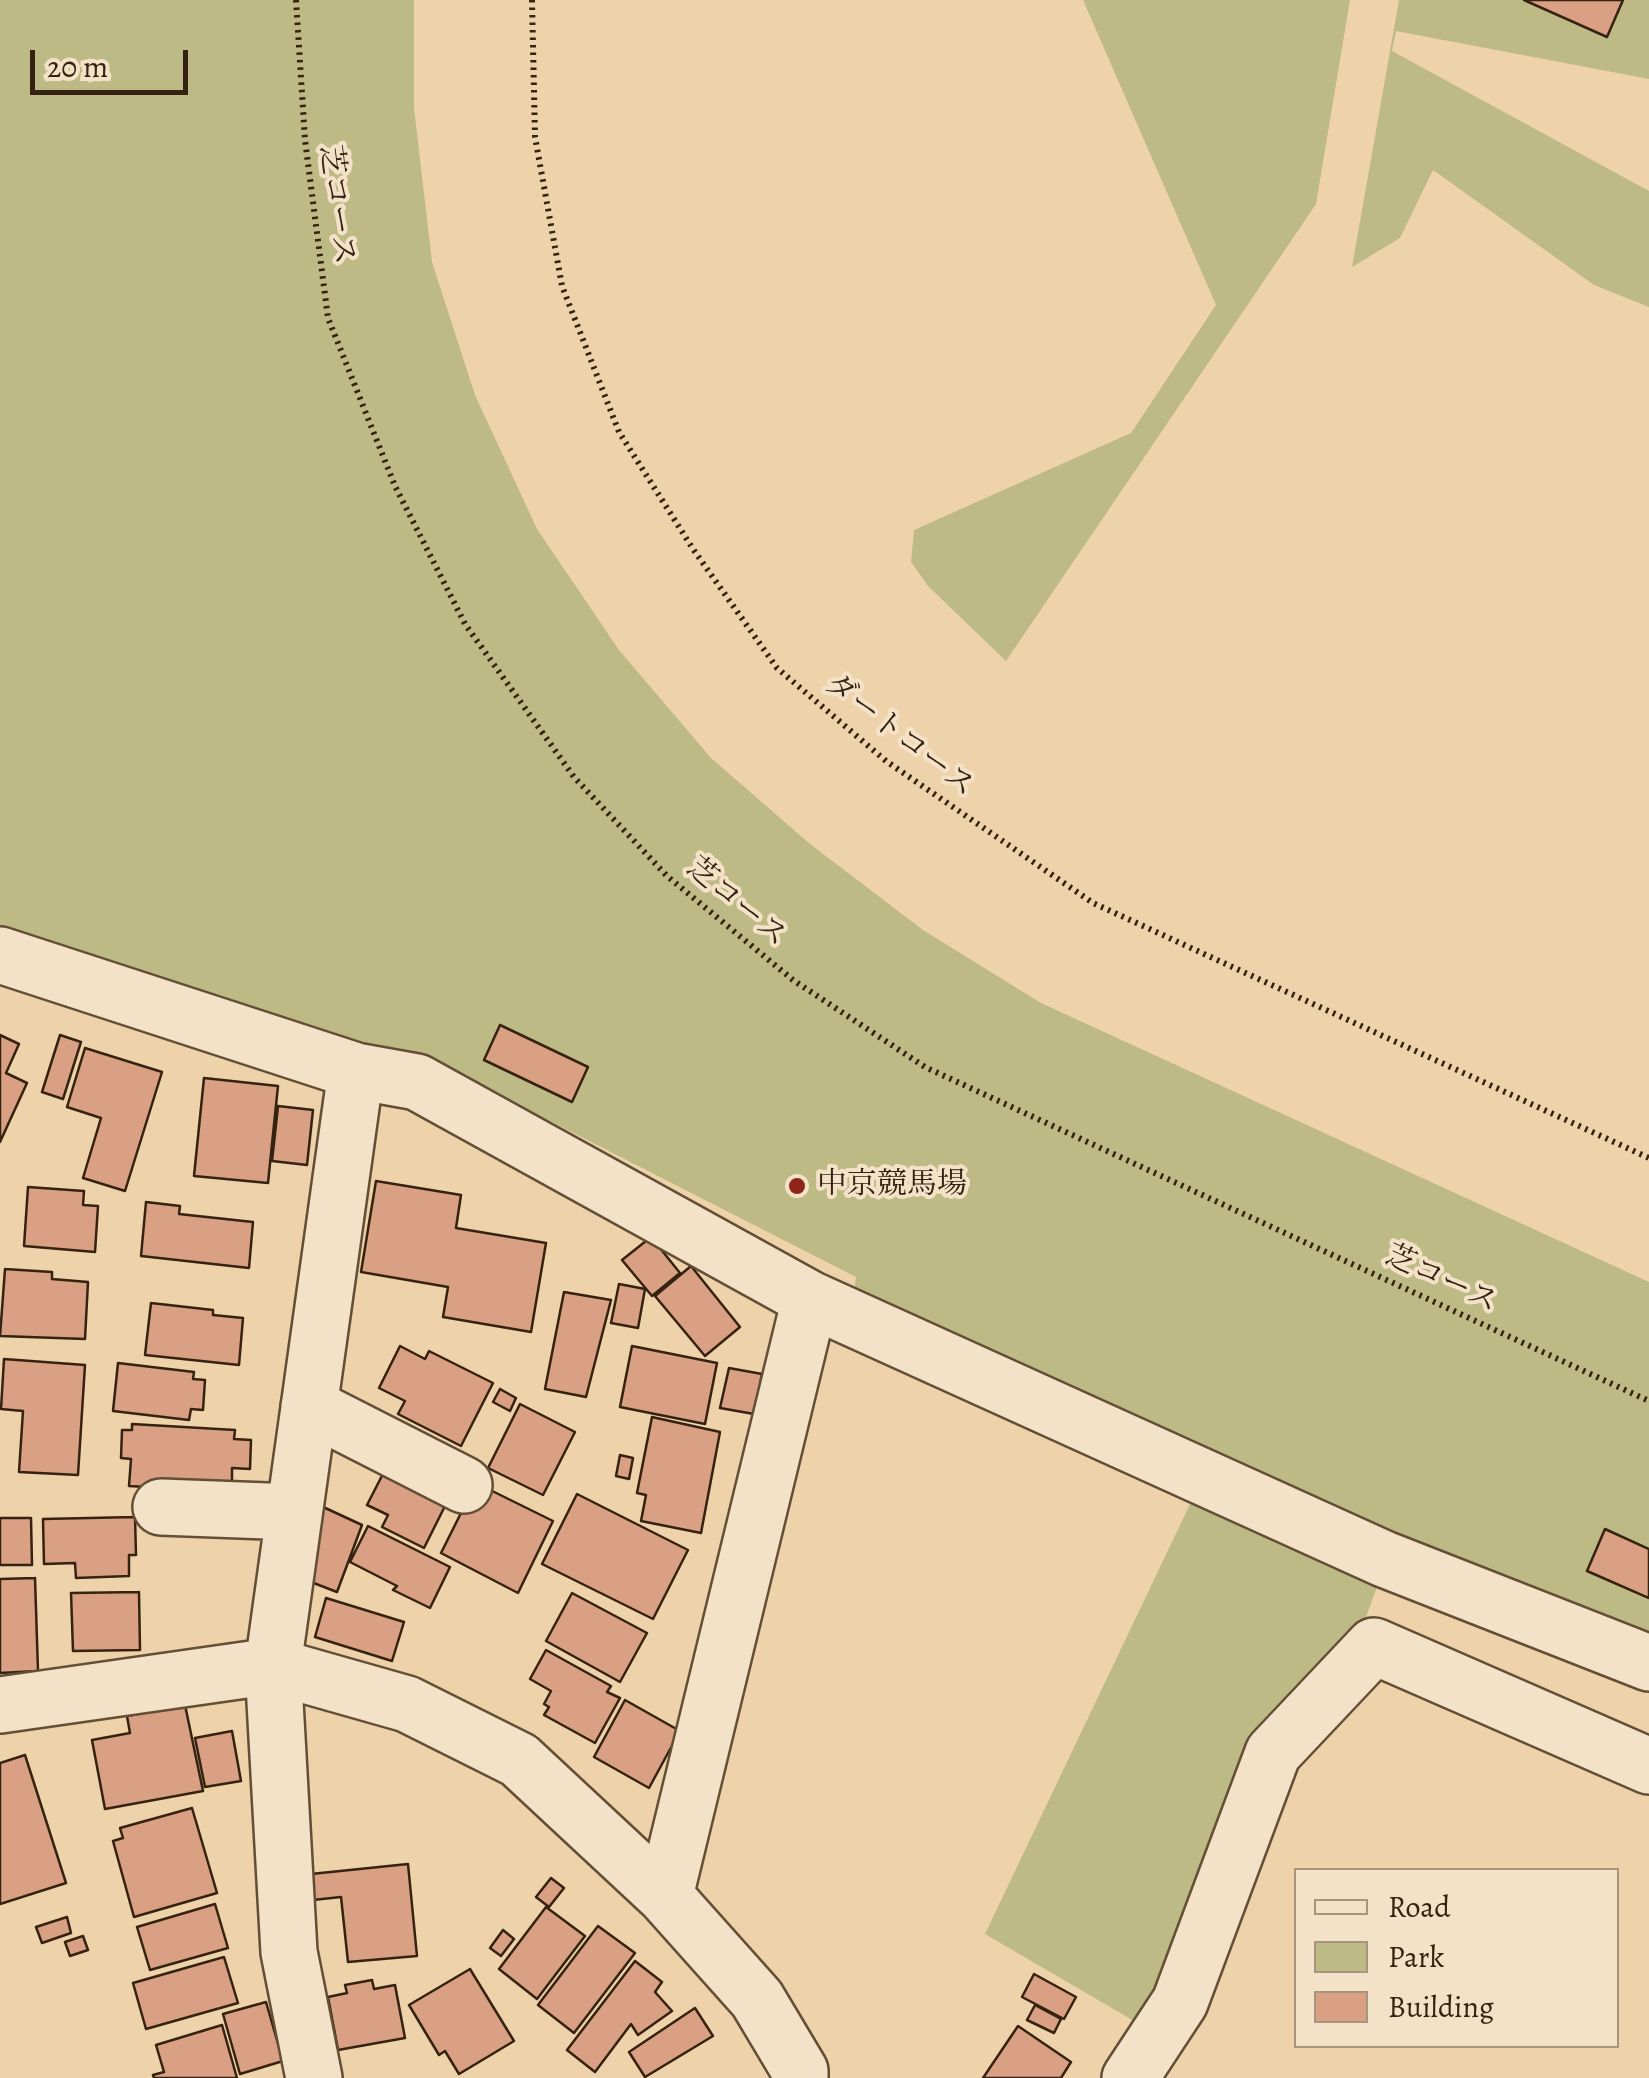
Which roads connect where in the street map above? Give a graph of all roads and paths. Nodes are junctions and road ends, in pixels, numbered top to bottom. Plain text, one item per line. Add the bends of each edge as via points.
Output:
1 (296, 0) edge
2 (532, 0) edge
3 (0, 955) edge
4 (356, 1070) junction
5 (1649, 1158) edge
6 (810, 1299) junction
7 (1649, 1401) edge
8 (309, 1406) junction
9 (464, 1485) dead end
10 (161, 1507) dead end
11 (294, 1512) junction
12 (1649, 1663) edge
13 (273, 1666) junction
14 (0, 1706) edge
15 (1649, 1766) edge
16 (665, 1896) junction
17 (314, 2078) edge
18 (800, 2078) edge
19 (1130, 2078) edge

1 - 7 path, 芝コース via 305,140 328,318 395,486 465,624 574,778 667,876 793,980 925,1067
2 - 5 path, ダートコース via 535,137 562,286 619,432 778,668 886,760 1093,903
3 - 4 street
4 - 6 street via 417,1082
4 - 8 street
6 - 12 street via 1384,1559
6 - 16 street
8 - 9 street
8 - 11 street
10 - 11 street
11 - 13 street
13 - 14 street
13 - 16 street via 407,1704 518,1760
13 - 17 street via 288,1952
15 - 19 street via 1374,1646 1274,1753 1180,2002
16 - 18 street via 757,1999

